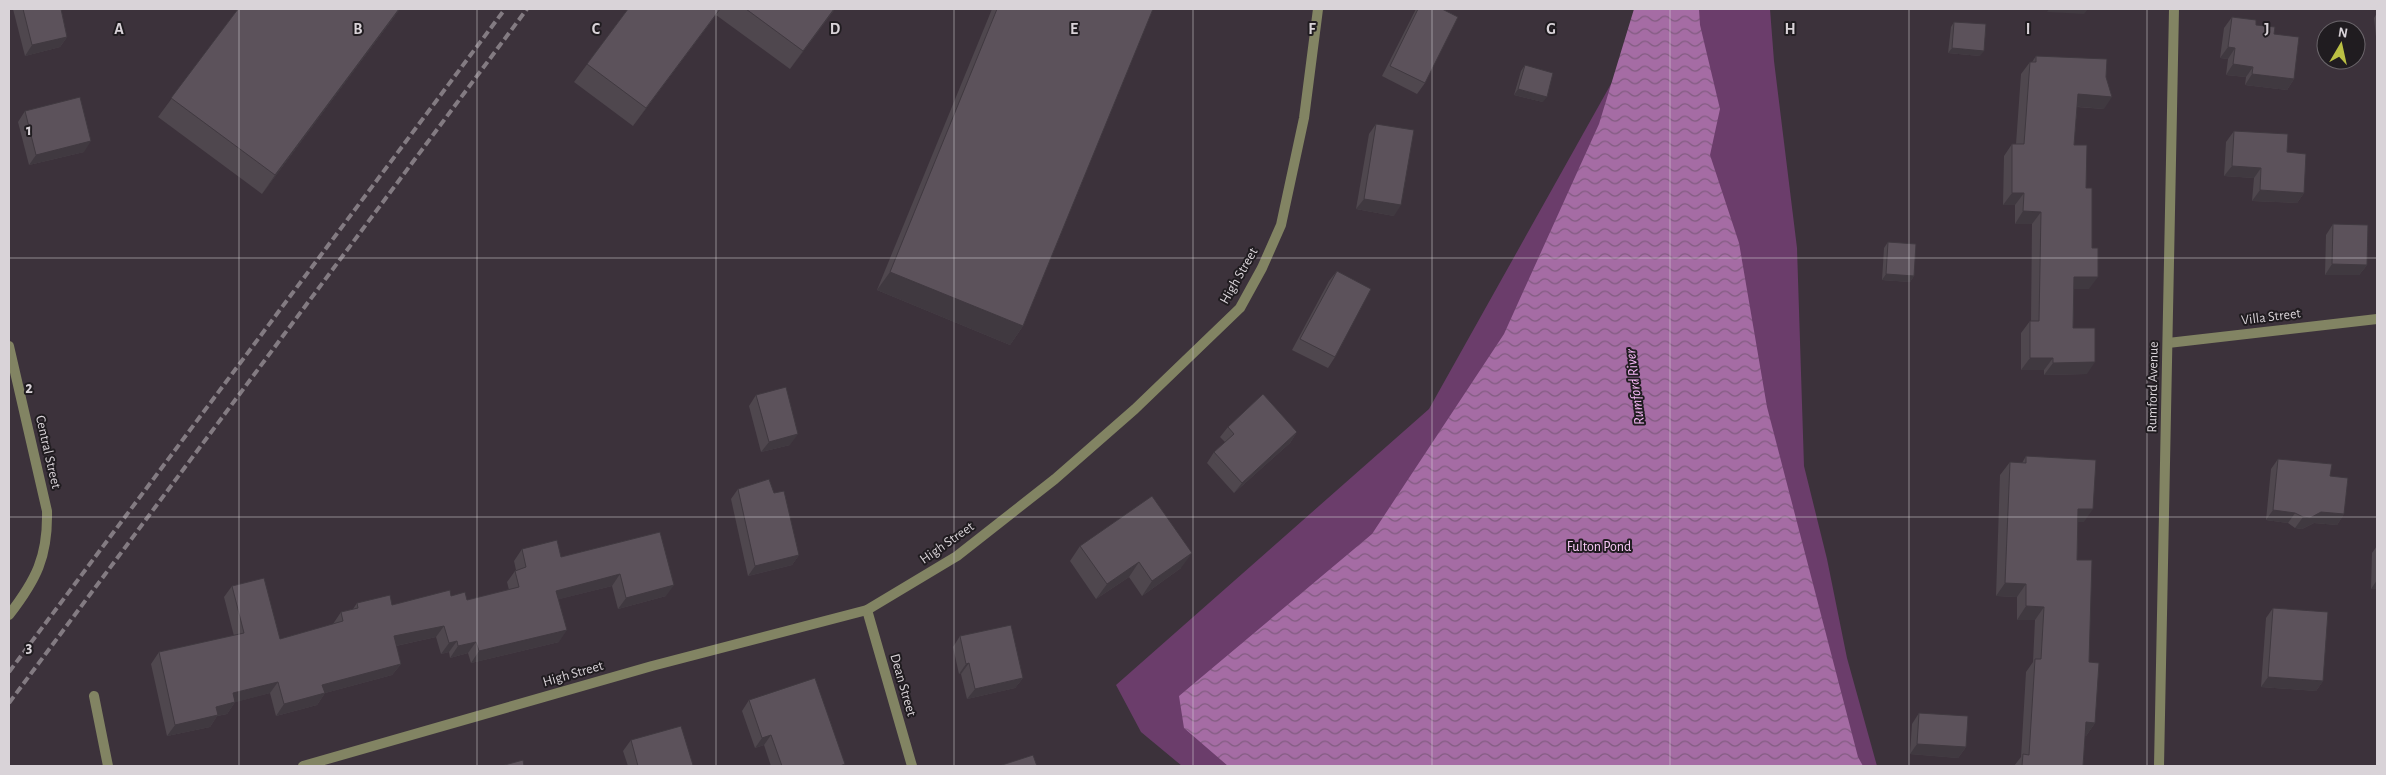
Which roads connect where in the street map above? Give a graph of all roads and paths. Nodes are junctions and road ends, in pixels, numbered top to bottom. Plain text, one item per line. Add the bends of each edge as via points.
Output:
1 (1318, 9) edge
2 (2174, 9) edge
3 (2377, 318) edge
4 (2168, 343) junction
5 (9, 346) edge
6 (867, 610) junction
7 (9, 615) edge
8 (94, 696) dead end
9 (108, 766) edge
10 (303, 766) edge
11 (912, 766) edge
12 (2159, 766) edge

1 - 6 street, High Street via 1304,118 1281,225 1240,308 1135,409 1055,479 957,556
2 - 4 street, Rumford Avenue
3 - 4 street, Villa Street
4 - 12 street, Rumford Avenue
5 - 7 street, Central Street via 48,511 48,536 43,559 31,586
6 - 10 street, High Street via 652,666
6 - 11 street, Dean Street
8 - 9 street

